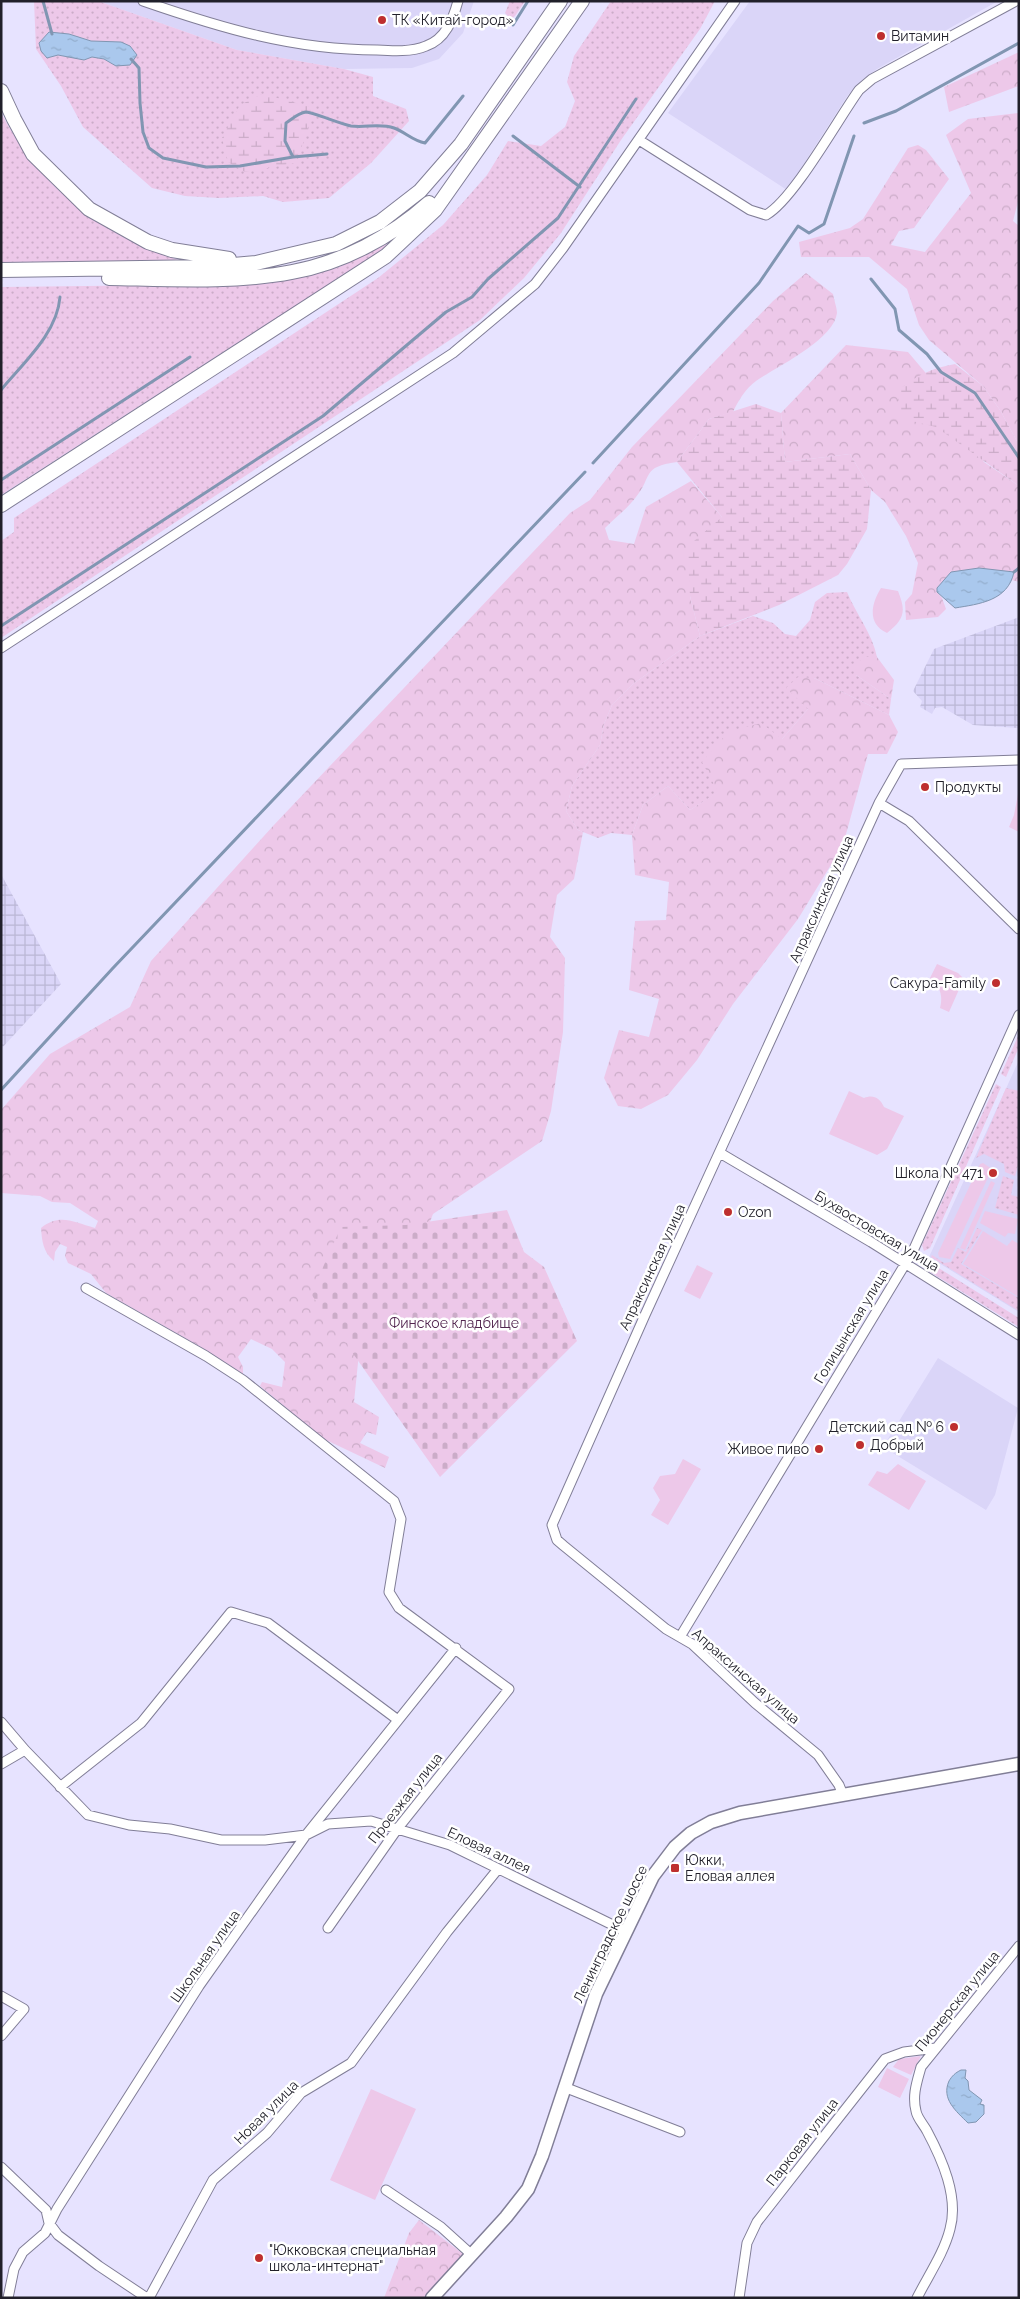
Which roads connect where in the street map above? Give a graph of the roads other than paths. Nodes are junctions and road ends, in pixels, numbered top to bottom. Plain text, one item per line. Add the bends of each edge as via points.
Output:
1 (143, 1) edge
2 (458, 1) edge
3 (560, 1) edge
4 (582, 1) edge
5 (1016, 1) edge
6 (733, 2) edge
7 (1, 91) edge
8 (639, 140) junction
9 (457, 178) junction
10 (256, 263) junction
11 (1, 270) edge
12 (1, 278) edge
13 (1, 505) edge
14 (1, 648) edge
15 (1019, 760) edge
16 (879, 803) junction
17 (1019, 928) edge
18 (1019, 1016) edge
19 (720, 1153) junction
20 (905, 1263) junction
21 (86, 1288) dead end
22 (1019, 1335) edge
23 (680, 1637) junction
24 (456, 1648) junction
25 (398, 1720) junction
26 (1, 1722) edge
27 (26, 1750) junction
28 (1, 1764) edge
29 (1019, 1764) edge
30 (60, 1787) junction
31 (843, 1795) junction
32 (398, 1828) junction
33 (306, 1834) junction
34 (498, 1870) junction
35 (328, 1928) dead end
36 (625, 1932) junction
37 (1019, 1946) edge
38 (1, 1996) edge
39 (1, 2036) edge
40 (936, 2048) junction
41 (564, 2087) junction
42 (680, 2132) dead end
43 (1, 2167) edge
44 (386, 2190) dead end
45 (50, 2223) junction
46 (472, 2255) junction
47 (8, 2298) edge
48 (148, 2298) edge
49 (432, 2298) edge
50 (739, 2298) edge
51 (917, 2298) edge

1 - 2 street via 232,30 285,43 328,49 378,50 427,46 445,33
3 - 10 main road via 461,144 420,191 380,222 336,244
4 - 9 main road
5 - 8 street via 866,84 793,187 766,215 750,210
6 - 8 street
7 - 10 main road via 33,154 89,209 148,242 172,250
8 - 14 street via 535,284 483,330 453,353
9 - 12 main road via 417,214 382,238 341,258 292,272 237,277
9 - 13 main road via 435,210 386,256
10 - 11 main road via 211,267
15 - 16 street, Апраксинская улица via 901,764
16 - 17 street via 909,821
16 - 19 street, Апраксинская улица
18 - 20 street, Голицынская улица
19 - 20 street, Бухвостовская улица
19 - 23 street, Апраксинская улица via 552,1525 557,1540
20 - 22 street, Бухвостовская улица
20 - 23 street, Голицынская улица
21 - 24 street via 243,1380 394,1501 401,1518 389,1592 400,1608
23 - 31 street, Апраксинская улица via 818,1755
24 - 25 street, Школьная улица
24 - 32 street, Проезжая улица via 509,1689
25 - 30 street via 268,1623 231,1612 141,1724
25 - 33 street, Школьная улица
26 - 27 street, Еловая аллея
27 - 28 street
27 - 30 street, Еловая аллея
29 - 31 main road, Ленинградское шоссе
30 - 33 street, Еловая аллея via 88,1815 129,1825 170,1829 221,1840 265,1840
31 - 36 main road, Ленинградское шоссе via 740,1813 711,1822 691,1833 659,1868
32 - 33 street, Еловая аллея via 371,1821 328,1824
32 - 34 street, Еловая аллея via 450,1845
32 - 35 street, Проезжая улица
33 - 45 street, Школьная улица via 199,1986
34 - 36 street, Еловая аллея
34 - 48 street, Новая улица via 447,1932 351,2062 301,2093 267,2133 213,2180
36 - 41 main road, Ленинградское шоссе via 596,1994
37 - 40 street, Пионерская улица
38 - 39 street via 24,2009
40 - 50 street, Парковая улица via 904,2052 885,2059 835,2122 757,2222 747,2243
40 - 51 street, Пионерская улица via 921,2067 914,2090 916,2113 942,2164 953,2204 951,2229
41 - 42 street
41 - 46 main road, Ленинградское шоссе via 528,2189
43 - 45 street via 46,2210
44 - 46 street via 441,2227
45 - 47 street, Школьная улица via 45,2233 23,2252 14,2269
45 - 48 street via 58,2235 98,2266
46 - 49 main road, Ленинградское шоссе

